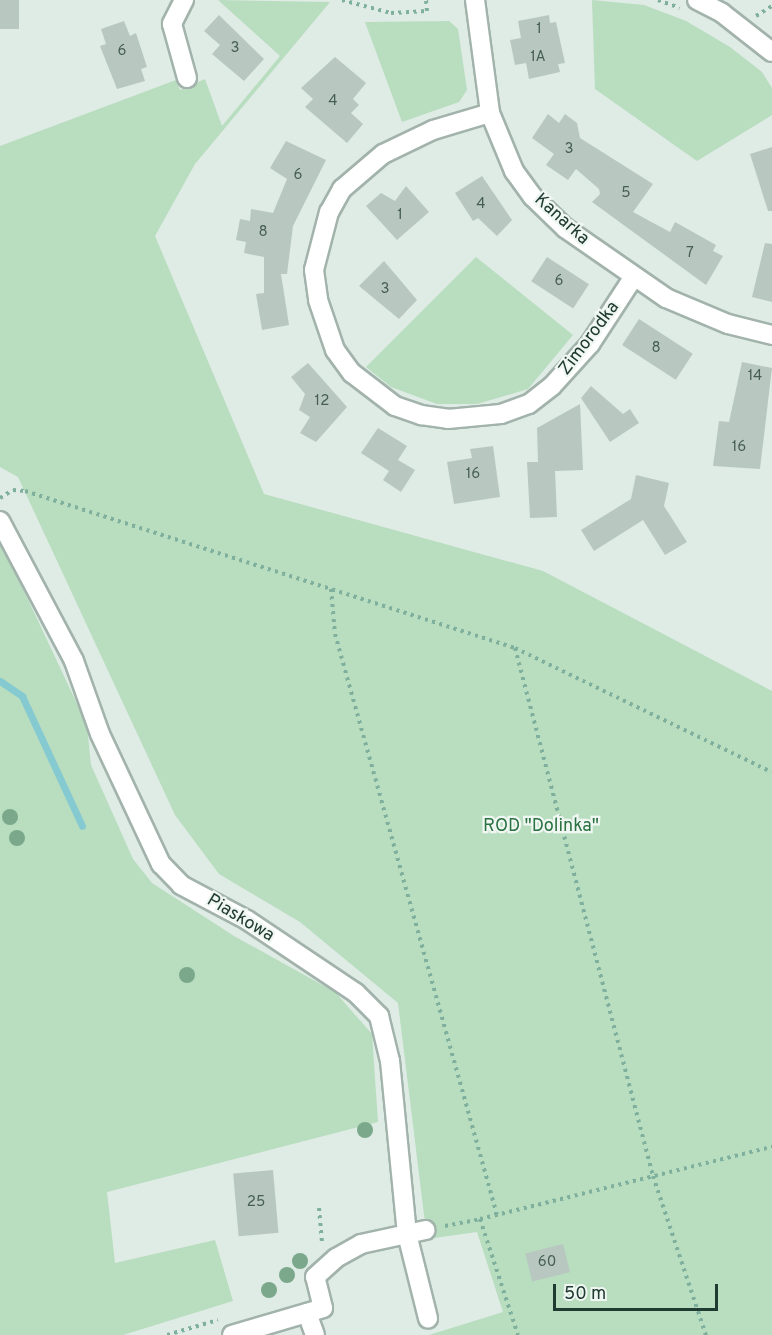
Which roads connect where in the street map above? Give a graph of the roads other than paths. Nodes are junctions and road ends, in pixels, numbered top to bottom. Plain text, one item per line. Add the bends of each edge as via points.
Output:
1 (184, 0) edge
2 (475, 0) edge
3 (697, 0) edge
4 (772, 52) edge
5 (187, 78) dead end
6 (490, 112) junction
7 (633, 278) junction
8 (772, 335) edge
9 (0, 521) edge
10 (426, 1230) road end
11 (407, 1234) junction
12 (315, 1310) junction
13 (428, 1318) dead end
14 (232, 1335) edge
15 (315, 1335) edge

1 - 5 street via 172,24
2 - 6 street, Kanarka
3 - 4 street via 722,13
6 - 7 street, Kanarka via 514,171 533,197 565,228
6 - 7 street, Zimorodka via 433,130 383,154 342,189 329,212 314,270 318,300 335,350 352,373 395,406 422,415 448,419 501,414 529,404 552,386 590,344
7 - 8 street, Kanarka via 697,312
9 - 11 street, Piaskowa via 74,661 100,734 161,864 181,885 248,920 356,993 379,1016 390,1061
10 - 11 street
11 - 12 street via 361,1244 324,1269 315,1277
11 - 13 street, Piaskowa
12 - 14 street
12 - 15 street

